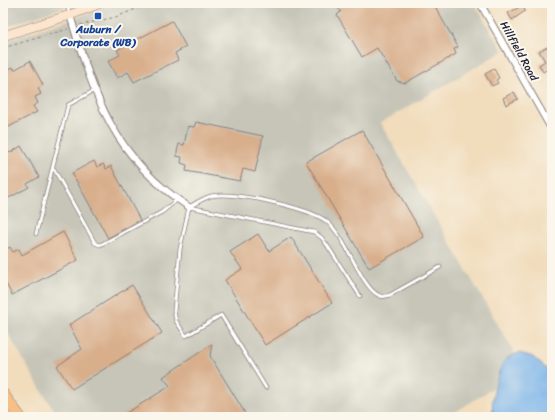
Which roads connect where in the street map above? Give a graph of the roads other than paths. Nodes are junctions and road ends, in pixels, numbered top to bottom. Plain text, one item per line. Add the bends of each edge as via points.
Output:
1 (66, 3) edge
2 (100, 3) edge
3 (480, 3) edge
4 (70, 15) junction
5 (3, 36) edge
6 (95, 90) junction
7 (552, 130) edge
8 (54, 169) junction
9 (178, 199) junction
10 (189, 206) junction
11 (36, 234) dead end
12 (440, 267) dead end
13 (360, 296) dead end
14 (266, 388) dead end
15 (3, 394) edge
16 (20, 417) edge

1 - 4 lane
2 - 4 main road
3 - 7 street, Hillfield Road
4 - 5 main road
4 - 6 street
6 - 8 lane via 68,105
6 - 9 street via 113,130 131,156 167,192
8 - 9 lane via 95,243 100,245 162,212
8 - 11 lane
9 - 10 street
10 - 12 lane via 212,196 229,196 274,202 316,215 336,231 369,287 383,297
10 - 13 lane via 314,232 322,238
10 - 14 lane via 180,249 174,311 176,321 186,336 221,314
15 - 16 highway

